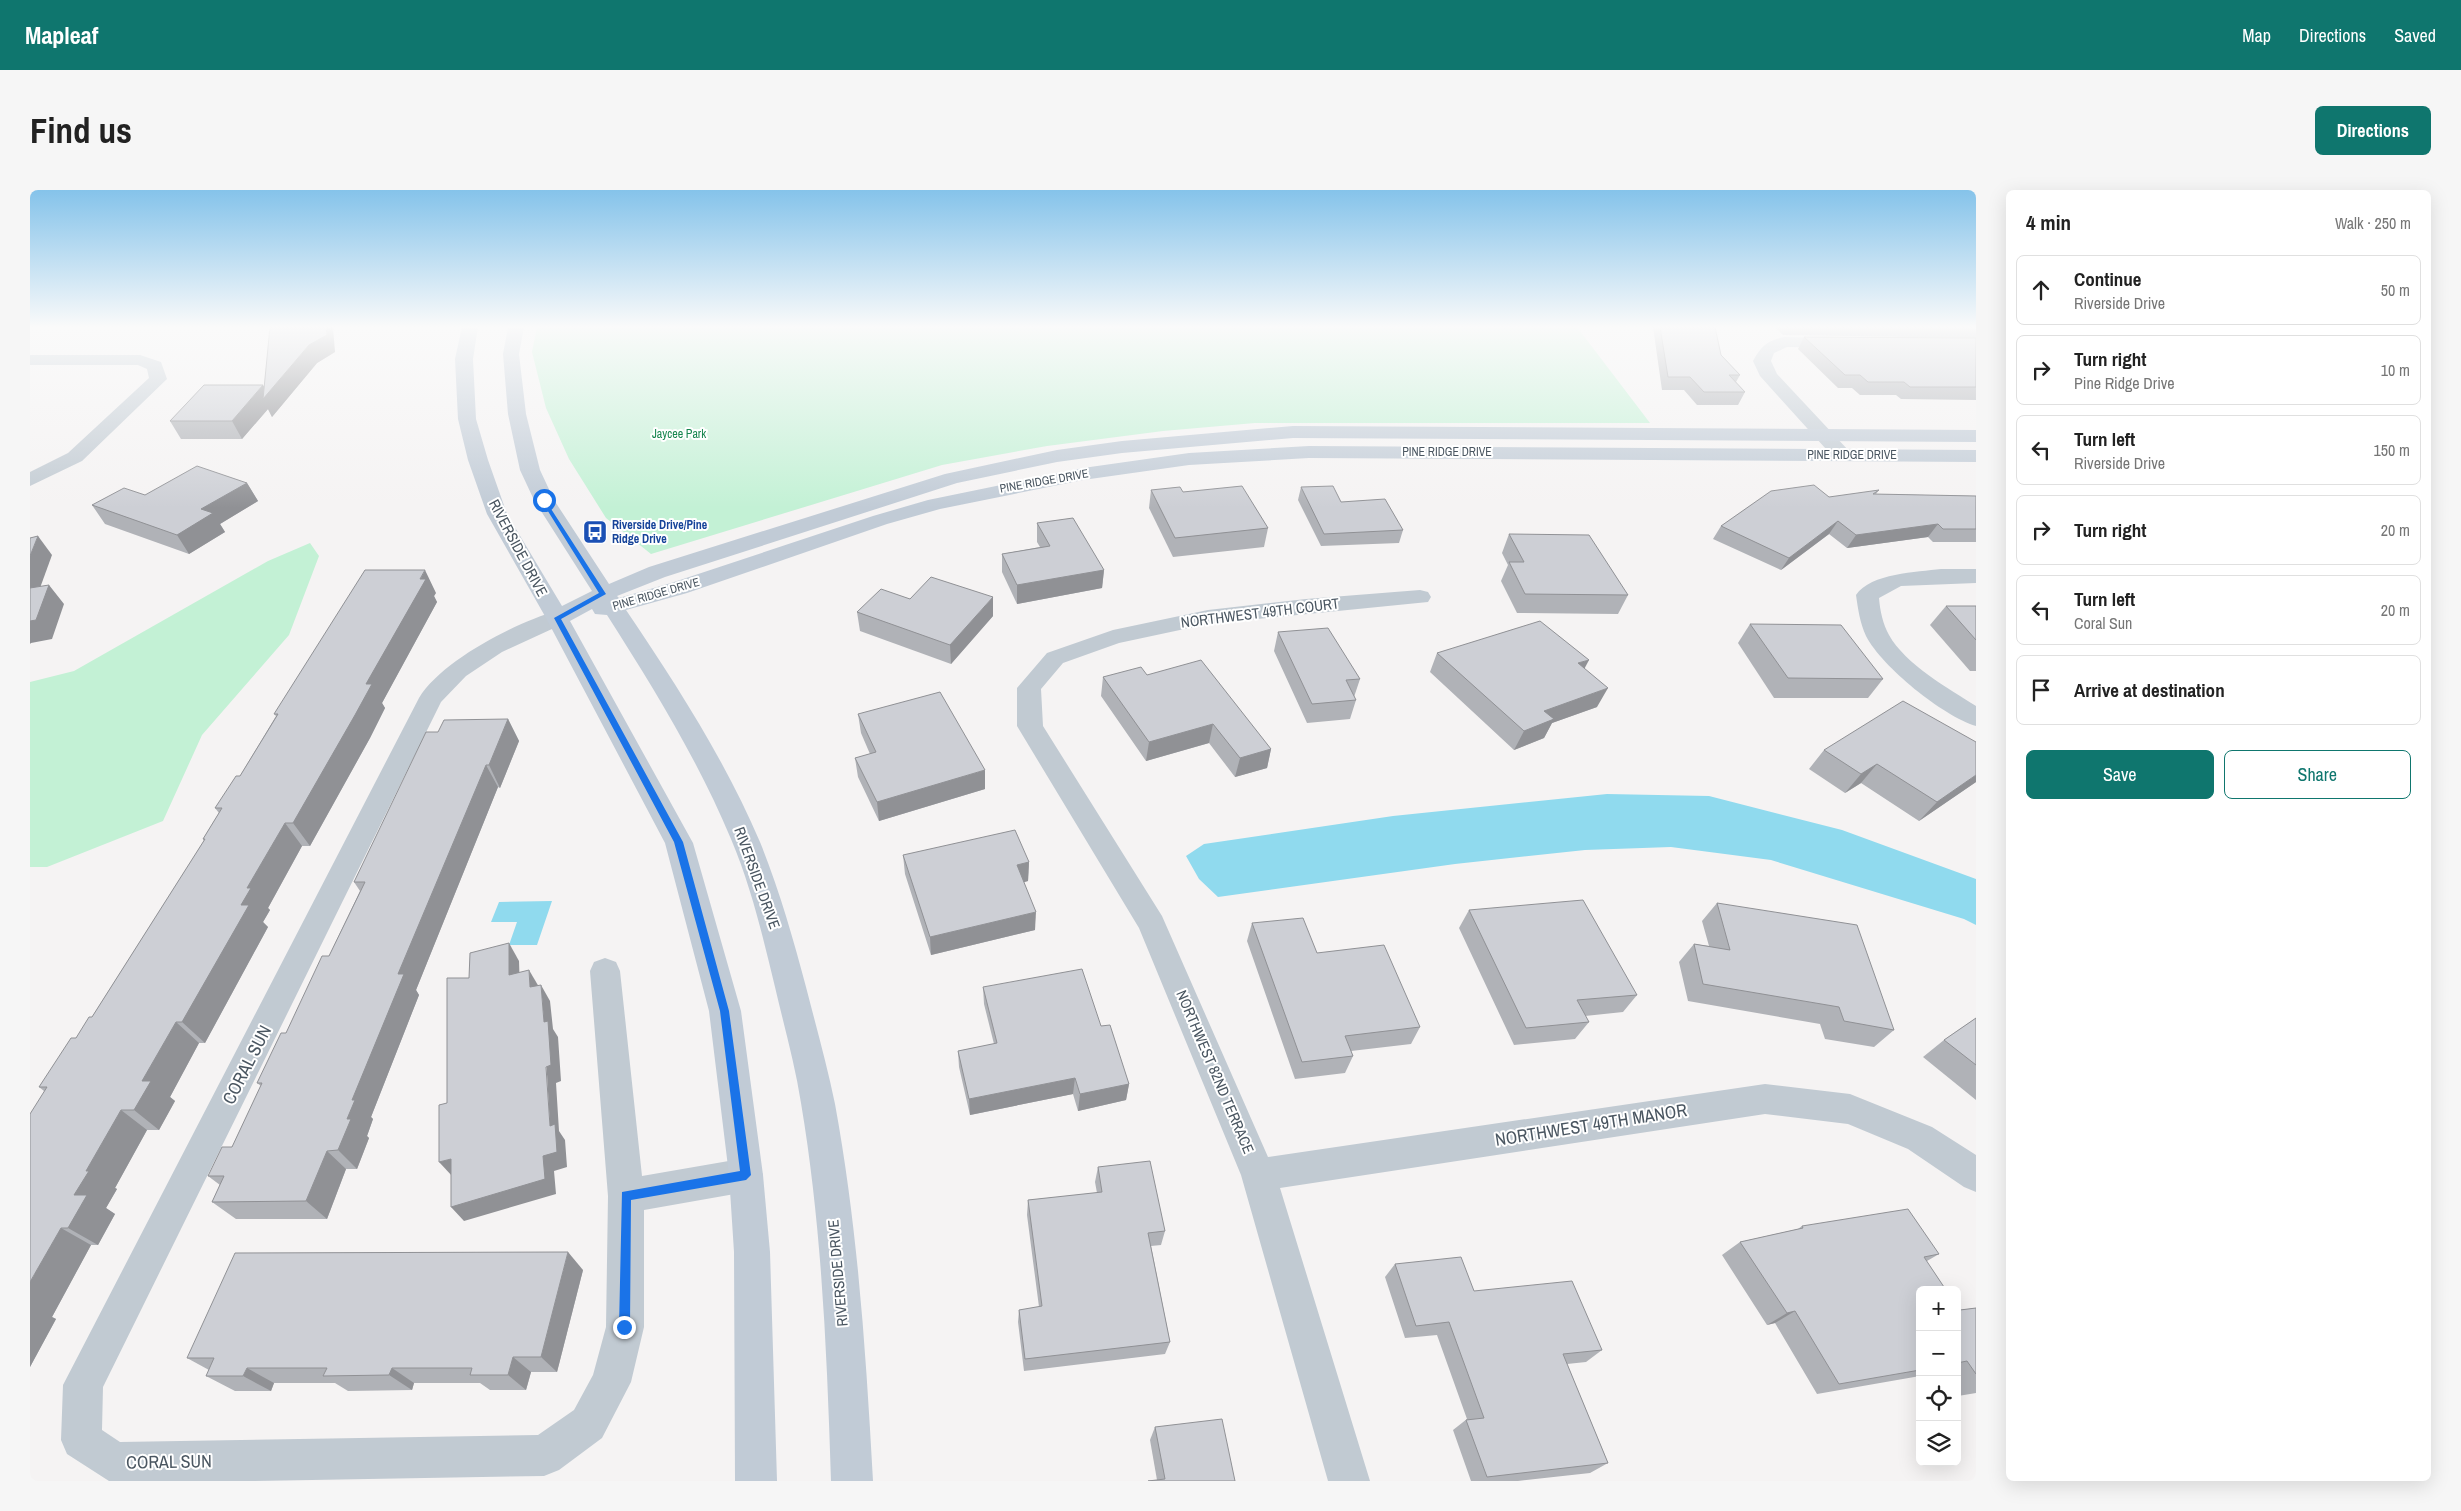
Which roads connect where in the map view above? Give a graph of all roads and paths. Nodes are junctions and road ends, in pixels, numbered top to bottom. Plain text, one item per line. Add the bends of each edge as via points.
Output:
1 (148, 387) edge
2 (465, 387) edge
3 (514, 387) edge
4 (1779, 387) edge
5 (1822, 434) junction
6 (1976, 436) edge
7 (1842, 455) junction
8 (1976, 456) edge
9 (30, 480) edge
10 (1976, 576) edge
11 (1420, 597) dead end
12 (608, 601) junction
13 (557, 618) junction
14 (1030, 688) joint
15 (1976, 717) edge
16 (605, 971) dead end
17 (746, 1175) junction
18 (1258, 1175) junction
19 (1976, 1175) edge
20 (626, 1196) junction
21 (756, 1481) edge
22 (852, 1481) edge
23 (1349, 1481) edge

1 - 9 street via 75,457
2 - 13 street, RIVERSIDE DRIVE via 467,419 497,514
3 - 12 street, RIVERSIDE DRIVE via 530,470 544,500
4 - 5 street
5 - 6 street, PINE RIDGE DRIVE
5 - 7 street
5 - 12 street, PINE RIDGE DRIVE via 1293,432 1122,447 1057,456 952,478 657,572
7 - 8 street, PINE RIDGE DRIVE
7 - 12 street, PINE RIDGE DRIVE via 1309,452 1189,459 1083,474 935,504 680,588
10 - 15 street via 1896,580 1867,595 1870,614 1881,642 1926,686
11 - 14 street, NORTHWEST 49TH COURT via 1208,617 1113,637 1055,658
12 - 13 street, PINE RIDGE DRIVE
12 - 22 street, RIVERSIDE DRIVE via 706,760 745,840 776,930 818,1100 830,1177 848,1378
13 - 17 street, RIVERSIDE DRIVE via 678,842 725,1011
13 - 20 street, CORAL SUN via 494,647 458,670 431,698 83,1385 81,1440 115,1463 544,1455 588,1424 611,1382 624,1327
14 - 18 street, NORTHWEST 82ND TERRACE via 1030,726 1152,924
16 - 20 street, CORAL SUN
17 - 20 street
17 - 21 street, RIVERSIDE DRIVE via 752,1252
18 - 19 street, NORTHWEST 49TH MANOR via 1764,1098 1850,1109 1920,1138
18 - 23 street, NORTHWEST 82ND TERRACE

